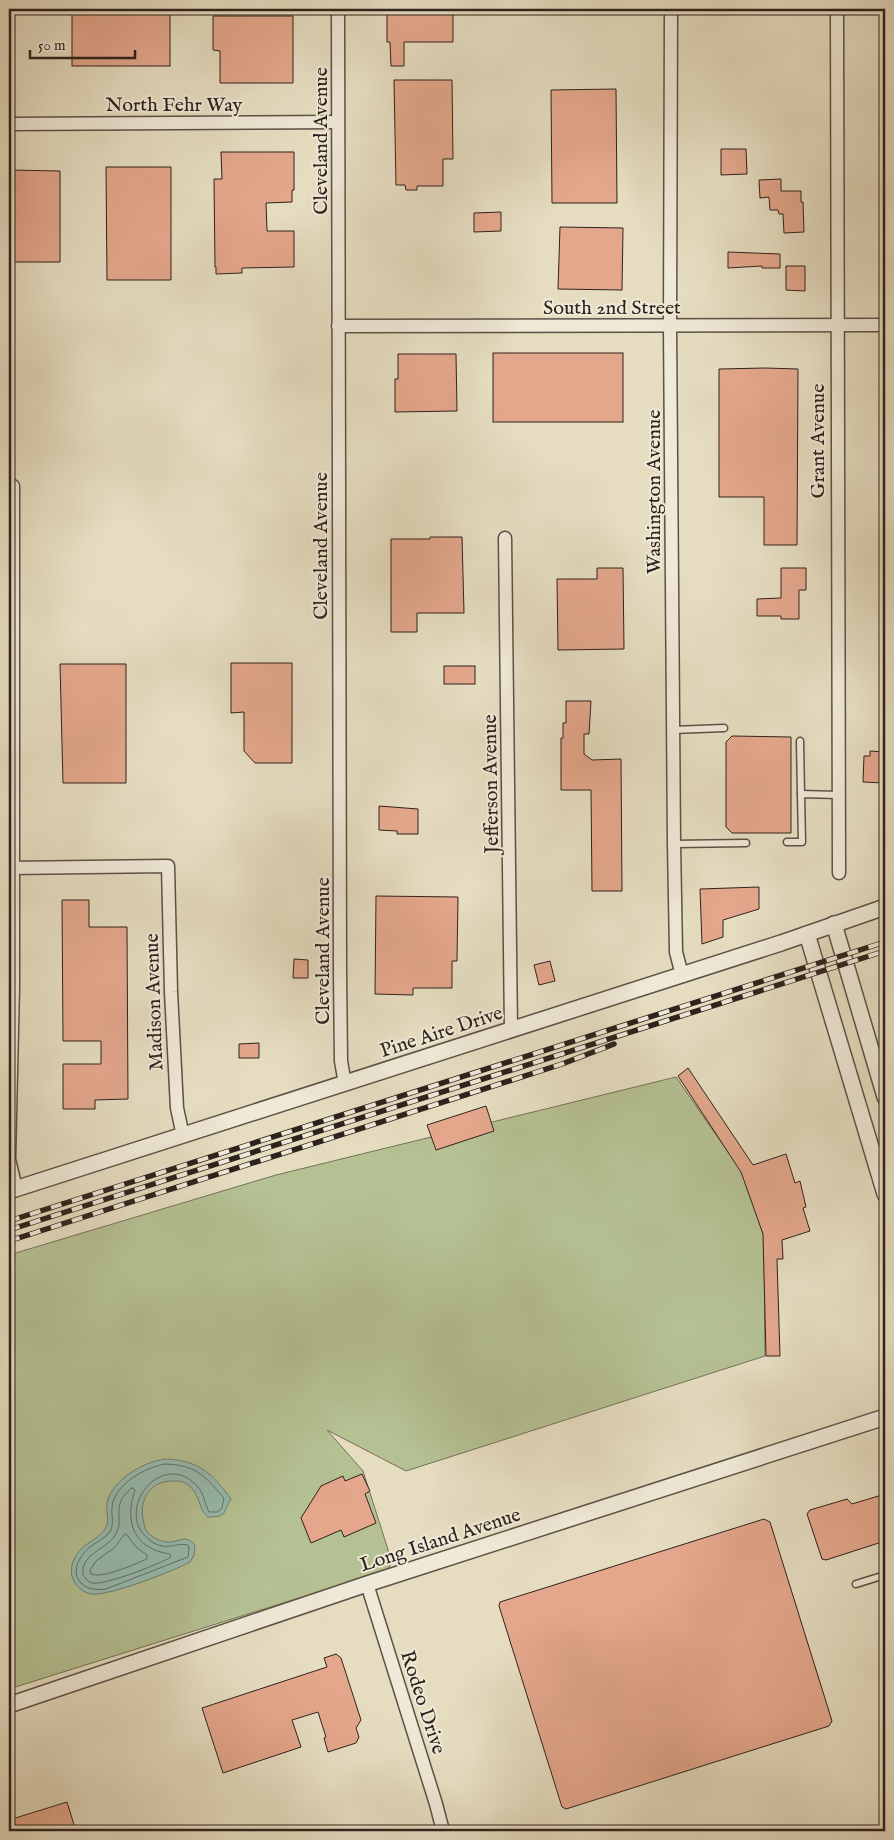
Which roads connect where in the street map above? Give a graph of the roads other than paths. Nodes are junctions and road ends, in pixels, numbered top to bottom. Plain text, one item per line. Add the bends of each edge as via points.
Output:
1 (338, 9) edge
2 (672, 9) edge
3 (837, 9) edge
4 (338, 122) junction
5 (9, 124) edge
6 (836, 325) junction
7 (885, 325) edge
8 (338, 326) junction
9 (670, 326) junction
10 (13, 486) dead end
11 (505, 538) dead end
12 (724, 728) dead end
13 (673, 730) junction
14 (800, 741) dead end
15 (801, 794) junction
16 (838, 795) junction
17 (787, 842) dead end
18 (746, 843) dead end
19 (674, 844) junction
20 (11, 868) edge
21 (839, 873) dead end
22 (885, 907) edge
23 (834, 924) junction
24 (807, 934) junction
25 (682, 975) junction
26 (511, 1030) junction
27 (345, 1084) junction
28 (885, 1097) edge
29 (182, 1136) junction
30 (12, 1190) edge
31 (885, 1194) edge
32 (885, 1416) edge
33 (885, 1575) edge
34 (367, 1584) junction
35 (856, 1584) dead end
36 (9, 1705) edge
37 (443, 1831) edge

1 - 4 street, Cleveland Avenue
2 - 9 street, Washington Avenue
3 - 6 street, Grant Avenue
4 - 5 street, North Fehr Way
4 - 8 street, Cleveland Avenue
6 - 7 street, South 2nd Street
6 - 9 street, South 2nd Street
6 - 16 street, Grant Avenue
8 - 9 street, South 2nd Street
8 - 27 street, Cleveland Avenue via 340,962 341,1061
9 - 13 street, Washington Avenue
10 - 20 street
11 - 26 street, Jefferson Avenue
12 - 13 lane
13 - 19 street, Washington Avenue
14 - 15 lane
15 - 16 lane
15 - 17 lane via 802,842
16 - 21 street, Grant Avenue
18 - 19 lane
19 - 25 street, Washington Avenue via 676,952
20 - 29 street, Madison Avenue via 168,866 177,1108
20 - 30 street via 13,987 9,1159
22 - 23 street, Pine Aire Drive
23 - 24 street, Pine Aire Drive
23 - 28 street
24 - 25 street, Pine Aire Drive
24 - 31 street
25 - 26 street, Pine Aire Drive
26 - 27 street, Pine Aire Drive
27 - 29 street, Pine Aire Drive
29 - 30 street, Pine Aire Drive
32 - 34 street, Long Island Avenue
33 - 35 lane
34 - 36 street, Long Island Avenue
34 - 37 street, Rodeo Drive

